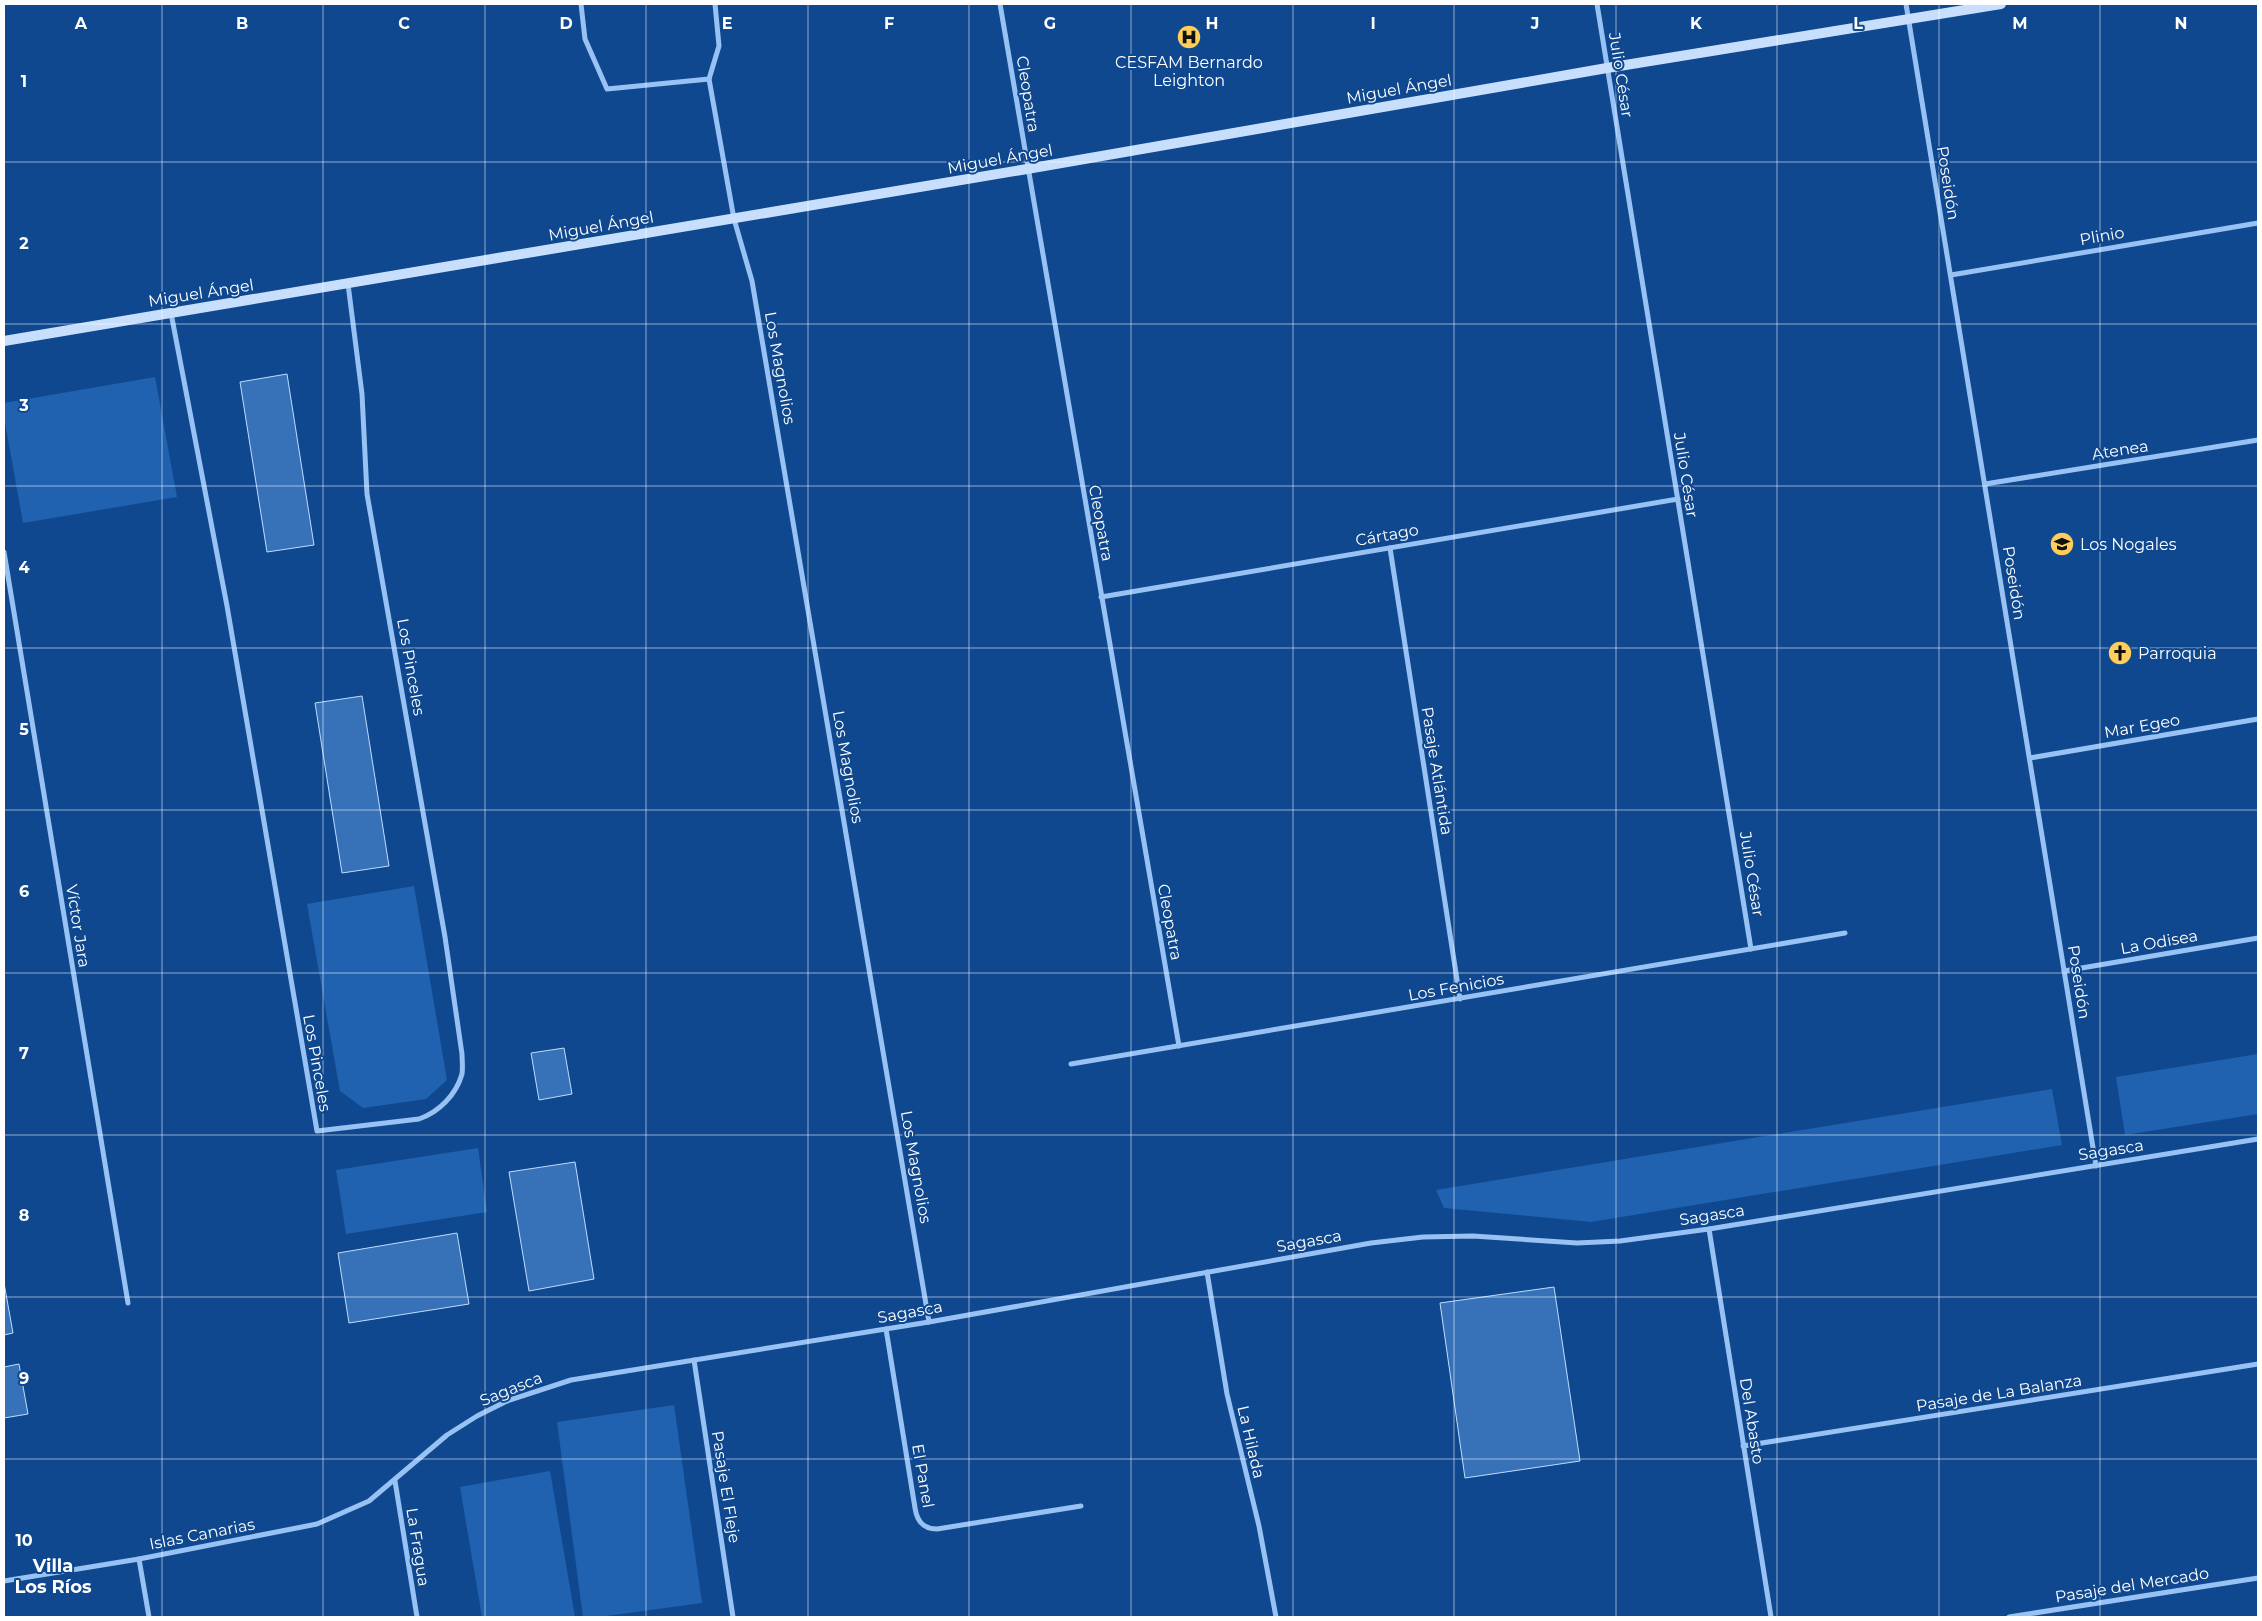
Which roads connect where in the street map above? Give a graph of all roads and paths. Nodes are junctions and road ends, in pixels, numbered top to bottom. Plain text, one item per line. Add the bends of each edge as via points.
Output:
1 (581, 4) edge
2 (715, 4) edge
3 (1000, 4) edge
4 (1597, 4) edge
5 (1906, 4) edge
6 (2001, 4) edge
7 (1909, 19) junction
8 (1607, 68) junction
9 (709, 79) junction
10 (1027, 170) junction
11 (734, 219) junction
12 (2258, 223) edge
13 (1951, 274) junction
14 (348, 284) junction
15 (171, 313) junction
16 (4, 341) edge
17 (2258, 440) edge
18 (1985, 484) junction
19 (1678, 499) junction
20 (1390, 548) junction
21 (4, 552) edge
22 (1101, 597) junction
23 (2258, 719) edge
24 (2030, 758) junction
25 (1845, 933) dead end
26 (2258, 938) edge
27 (1751, 949) junction
28 (2064, 971) junction
29 (1460, 999) junction
30 (1179, 1046) junction
31 (1071, 1064) dead end
32 (2258, 1139) edge
33 (2096, 1166) junction
34 (1709, 1229) junction
35 (1207, 1272) junction
36 (128, 1303) dead end
37 (929, 1322) junction
38 (886, 1329) junction
39 (694, 1360) junction
40 (2258, 1364) edge
41 (1743, 1446) junction
42 (395, 1481) junction
43 (1081, 1506) dead end
44 (139, 1558) junction
45 (2258, 1578) edge
46 (4, 1581) edge
47 (149, 1617) edge
48 (417, 1617) edge
49 (733, 1617) edge
50 (1276, 1617) edge
51 (1770, 1617) edge
52 (2009, 1617) edge

1 - 9 street via 585,39 606,89
2 - 9 street via 719,46
3 - 10 street, Cleopatra
4 - 8 street, Julio César
5 - 7 street, Poseidón
6 - 7 street, Miguel Ángel
7 - 8 street, Miguel Ángel
7 - 13 street, Poseidón
8 - 10 street, Miguel Ángel
8 - 19 street, Julio César
9 - 11 street, Los Magnolios
10 - 11 street, Miguel Ángel
10 - 22 street, Cleopatra
11 - 14 street, Miguel Ángel
11 - 37 street, Los Magnolios via 752,281
12 - 13 street, Plinio
13 - 18 street, Poseidón
14 - 15 street, Miguel Ángel
14 - 15 street, Los Pinceles via 362,394 367,494 442,917 462,1054 462,1073 455,1087 442,1106 419,1119 317,1131 227,606
15 - 16 street, Miguel Ángel
17 - 18 street, Atenea
18 - 24 street, Poseidón
19 - 20 street, Cártago
19 - 27 street, Julio César
20 - 22 street, Cártago
20 - 29 street, Pasaje Atlántida
21 - 36 street, Víctor Jara
22 - 30 street, Cleopatra
23 - 24 street, Mar Egeo
24 - 28 street, Poseidón
25 - 27 street, Los Fenicios
26 - 28 street, La Odisea
27 - 29 street, Los Fenicios
28 - 33 street, Poseidón
29 - 30 street, Los Fenicios
30 - 31 street, Los Fenicios
32 - 33 street, Sagasca
33 - 34 street, Sagasca
34 - 35 street, Sagasca via 1620,1241 1577,1243 1423,1236 1371,1242
34 - 41 street, Del Abasto
35 - 37 street, Sagasca
35 - 50 street, La Hilada via 1229,1404 1259,1526
37 - 38 street, Sagasca
38 - 39 street, Sagasca
38 - 43 street, El Panel via 919,1522 937,1529
39 - 42 street, Sagasca via 571,1380 507,1400 447,1435
39 - 49 street, Pasaje El Fleje
40 - 41 street, Pasaje de La Balanza
41 - 51 street, Del Abasto
42 - 44 street, Islas Canarias via 369,1501 317,1524
42 - 48 street, La Fragua
44 - 46 street, Islas Canarias
44 - 47 street
45 - 52 street, Pasaje del Mercado

